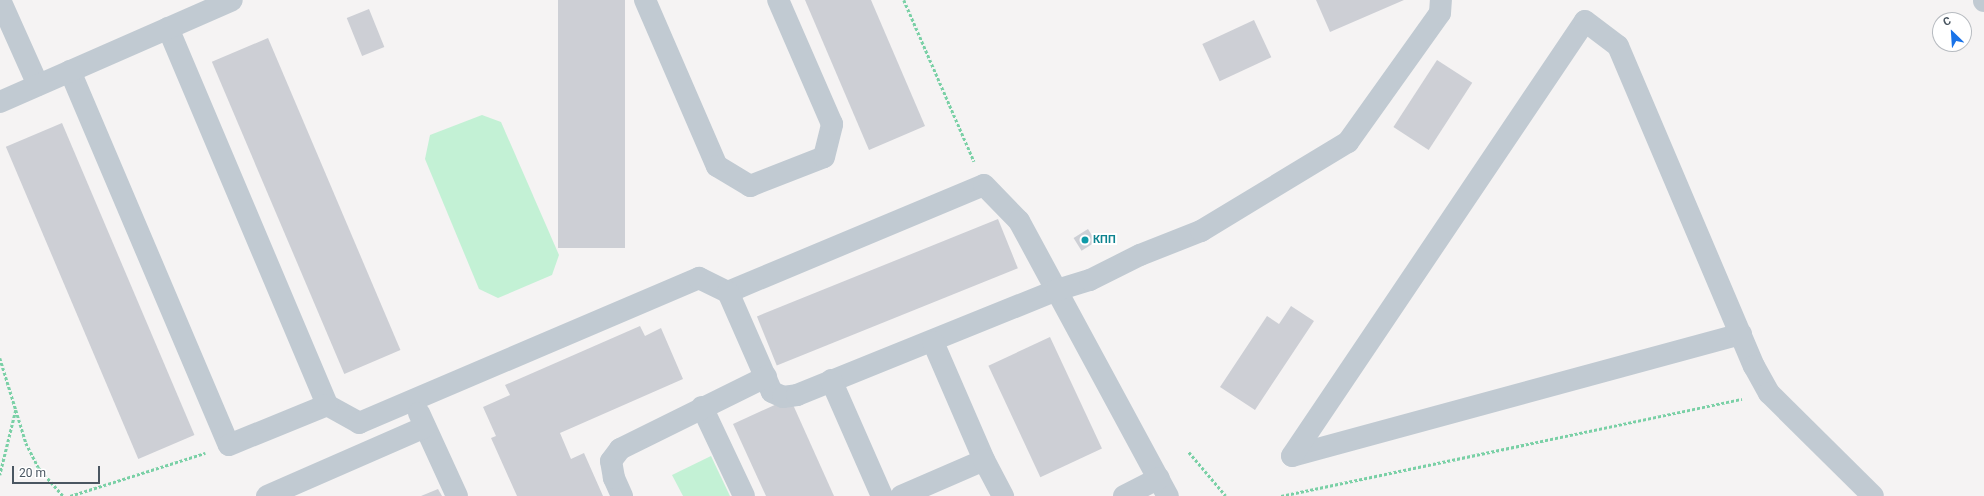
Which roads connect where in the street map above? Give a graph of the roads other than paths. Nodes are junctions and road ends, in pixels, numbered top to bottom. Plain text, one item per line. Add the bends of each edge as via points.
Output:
1 (0, 0) edge
2 (232, 0) edge
3 (645, 0) edge
4 (778, 0) edge
5 (1441, 0) edge
6 (168, 28) junction
7 (70, 71) junction
8 (38, 85) junction
9 (0, 102) edge
10 (1057, 290) junction
11 (728, 292) junction
12 (1741, 334) junction
13 (933, 342) junction
14 (766, 377) junction
15 (831, 380) junction
16 (327, 405) junction
17 (702, 407) junction
18 (984, 460) junction
19 (1164, 487) edge
20 (267, 496) edge
21 (457, 496) edge
22 (622, 496) edge
23 (744, 496) edge
24 (882, 496) edge
25 (901, 496) edge
26 (1003, 496) edge
27 (1124, 496) edge
28 (1873, 496) edge

1 - 8 street
2 - 6 street
3 - 4 street via 717,166 750,186 824,157 832,124
5 - 10 street via 1440,13 1348,142 1201,231 1140,255 1090,280
6 - 7 street
6 - 16 street
7 - 8 street
7 - 16 street via 229,445
8 - 9 street
10 - 11 street via 1019,221 984,185
10 - 13 street
10 - 19 street
11 - 14 street
11 - 16 street via 699,278 359,423
12 - 12 street via 1618,46 1585,21 1292,456
12 - 28 street via 1769,393
13 - 15 street
13 - 18 street
14 - 15 street via 772,392 783,397 797,395
14 - 17 street
15 - 24 street
17 - 22 street via 620,449 612,461 614,478
17 - 23 street
18 - 25 street
18 - 26 street
19 - 27 street
20 - 21 street via 421,418

